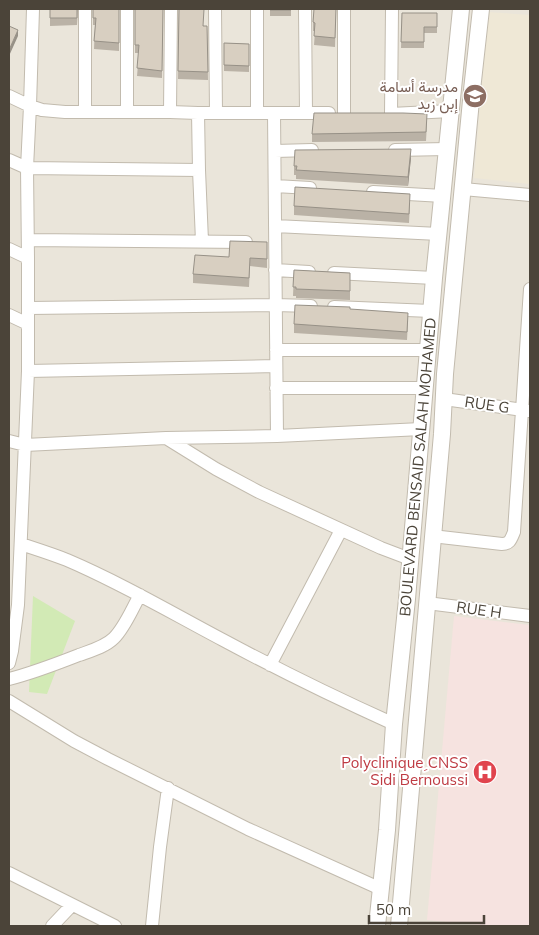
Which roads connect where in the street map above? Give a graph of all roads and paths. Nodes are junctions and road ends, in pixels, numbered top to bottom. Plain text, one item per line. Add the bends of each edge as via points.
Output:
1 (33, 9) edge
2 (85, 9) edge
3 (126, 9) edge
4 (171, 9) edge
5 (216, 9) edge
6 (257, 9) edge
7 (305, 9) edge
8 (344, 9) edge
9 (392, 9) edge
10 (462, 9) edge
11 (481, 9) edge
12 (9, 96) edge
13 (30, 106) junction
14 (451, 111) junction
15 (85, 112) junction
16 (127, 112) junction
17 (170, 112) junction
18 (216, 112) junction
19 (198, 113) junction
20 (257, 113) junction
21 (274, 113) junction
22 (306, 113) junction
23 (447, 149) junction
24 (323, 150) edge
25 (380, 150) edge
26 (275, 151) junction
27 (9, 160) edge
28 (27, 168) junction
29 (199, 170) junction
30 (275, 186) junction
31 (324, 189) edge
32 (464, 189) junction
33 (364, 191) edge
34 (530, 195) edge
35 (443, 196) junction
36 (275, 226) junction
37 (439, 234) junction
38 (28, 240) junction
39 (202, 241) junction
40 (266, 243) junction
41 (9, 248) edge
42 (28, 258) junction
43 (275, 270) junction
44 (434, 278) junction
45 (530, 289) edge
46 (275, 305) junction
47 (28, 308) junction
48 (431, 310) junction
49 (9, 315) edge
50 (28, 324) junction
51 (276, 350) junction
52 (428, 350) junction
53 (276, 366) junction
54 (28, 371) junction
55 (276, 388) junction
56 (424, 388) junction
57 (444, 399) junction
58 (526, 410) edge
59 (421, 429) junction
60 (277, 436) junction
61 (166, 438) junction
62 (9, 441) edge
63 (25, 445) junction
64 (341, 530) junction
65 (432, 536) junction
66 (21, 544) junction
67 (410, 559) junction
68 (140, 595) junction
69 (427, 603) junction
70 (530, 616) edge
71 (9, 663) edge
72 (270, 665) junction
73 (9, 679) edge
74 (9, 701) edge
75 (394, 724) junction
76 (168, 788) junction
77 (9, 873) edge
78 (381, 889) junction
79 (72, 905) junction
80 (52, 926) edge
81 (115, 926) edge
82 (152, 926) edge
83 (377, 926) edge
84 (398, 926) edge

1 - 13 street
2 - 15 street
3 - 16 street
4 - 17 street
5 - 18 street
6 - 20 street
7 - 22 street
8 - 22 street via 349,113
9 - 14 street via 387,114
10 - 14 street, BOULEVARD BENSAID SALAH MOHAMED
11 - 32 street, BOULEVARD BENSAID SALAH MOHAMED
12 - 13 street
13 - 15 street via 54,112
13 - 28 street
14 - 23 street, BOULEVARD BENSAID SALAH MOHAMED
15 - 16 street
16 - 17 street
17 - 19 street
18 - 19 street
18 - 20 street
19 - 29 street
20 - 21 street
21 - 22 street
21 - 26 street
23 - 25 street
23 - 35 street, BOULEVARD BENSAID SALAH MOHAMED
24 - 26 street
26 - 30 street
27 - 28 street
28 - 29 street
28 - 38 street
29 - 39 street
30 - 31 street
30 - 36 street
32 - 34 street
32 - 57 street, BOULEVARD BENSAID SALAH MOHAMED
33 - 35 street
35 - 37 street, BOULEVARD BENSAID SALAH MOHAMED
36 - 37 street
36 - 40 street
37 - 44 street, BOULEVARD BENSAID SALAH MOHAMED
38 - 39 street
38 - 42 street
39 - 40 street
40 - 43 street
41 - 42 street
42 - 47 street
43 - 44 street
43 - 46 street
44 - 48 street, BOULEVARD BENSAID SALAH MOHAMED
45 - 58 street
46 - 47 street
46 - 48 street
46 - 51 street
47 - 50 street
48 - 52 street, BOULEVARD BENSAID SALAH MOHAMED
49 - 50 street
50 - 54 street
51 - 52 street
51 - 53 street
52 - 56 street, BOULEVARD BENSAID SALAH MOHAMED
53 - 54 street
53 - 55 street
54 - 63 street
55 - 56 street
55 - 60 street
56 - 59 street, BOULEVARD BENSAID SALAH MOHAMED
57 - 58 street, RUE G
57 - 65 street, BOULEVARD BENSAID SALAH MOHAMED
58 - 65 street via 514,532 510,542 502,544
59 - 60 street
59 - 67 street, BOULEVARD BENSAID SALAH MOHAMED
60 - 61 street
61 - 63 street
61 - 64 street via 259,492
62 - 63 street
63 - 66 street
64 - 67 street
64 - 72 street
65 - 69 street, BOULEVARD BENSAID SALAH MOHAMED
66 - 68 street via 67,560
66 - 71 street via 18,605
67 - 75 street, BOULEVARD BENSAID SALAH MOHAMED
68 - 72 street
68 - 73 street via 112,640
69 - 70 street, RUE H
69 - 84 street, BOULEVARD BENSAID SALAH MOHAMED
72 - 75 street
74 - 76 street via 74,741
75 - 78 street, BOULEVARD BENSAID SALAH MOHAMED
76 - 78 street via 248,829
76 - 82 street
77 - 79 street
78 - 83 street, BOULEVARD BENSAID SALAH MOHAMED
79 - 80 street
79 - 81 street

